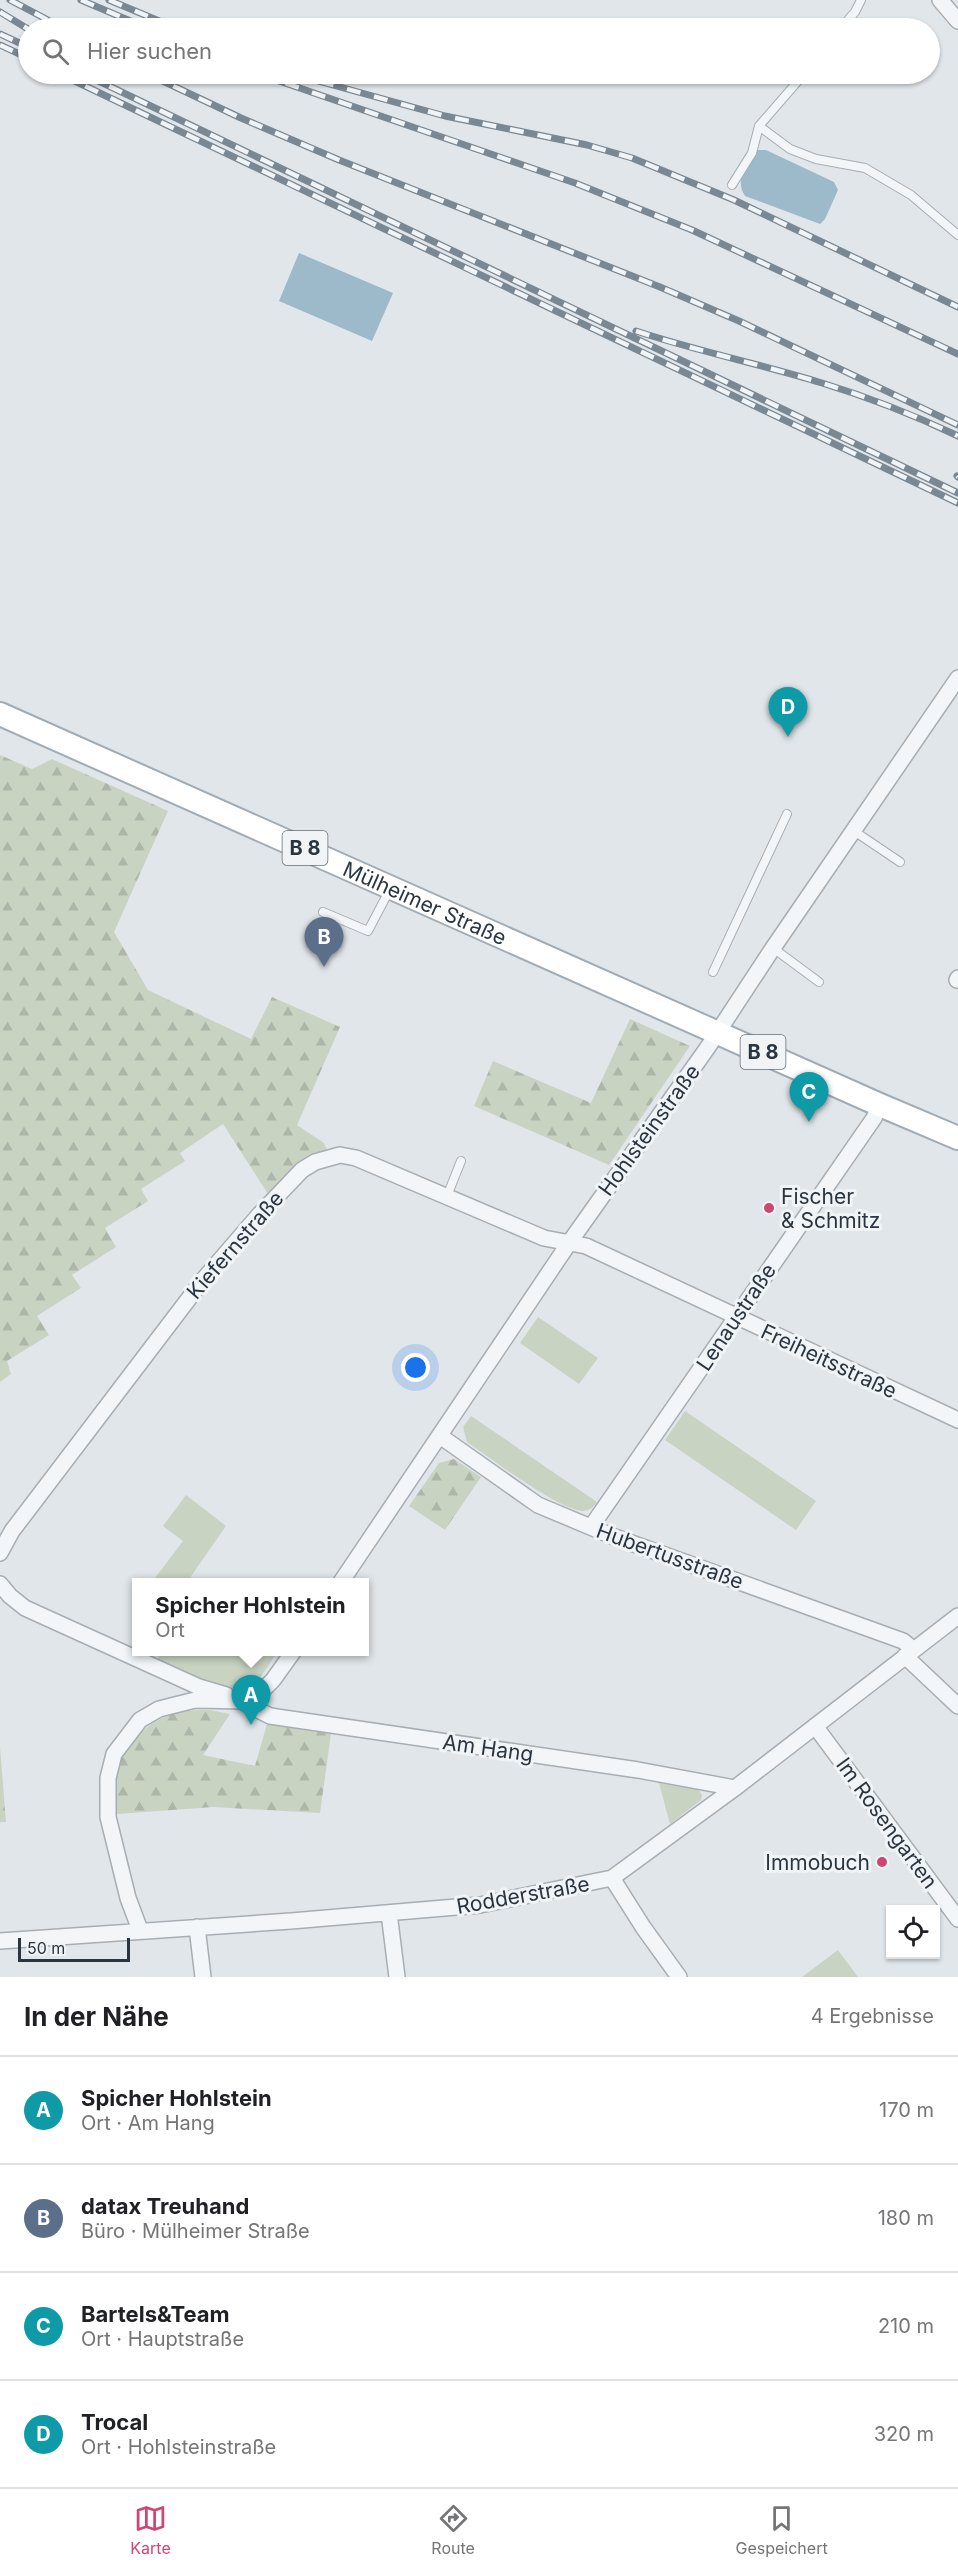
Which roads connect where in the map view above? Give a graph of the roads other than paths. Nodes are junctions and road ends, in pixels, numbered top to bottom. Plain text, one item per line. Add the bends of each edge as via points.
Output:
1 (861, 0) edge
2 (940, 0) edge
3 (850, 18) edge
4 (958, 21) edge
5 (795, 84) edge
6 (759, 126) junction
7 (732, 185) dead end
8 (958, 236) edge
9 (958, 678) edge
10 (0, 714) edge
11 (787, 814) dead end
12 (854, 831) junction
13 (900, 862) dead end
14 (391, 886) junction
15 (323, 912) dead end
16 (773, 948) junction
17 (713, 972) dead end
18 (819, 981) dead end
19 (718, 1031) junction
20 (880, 1105) junction
21 (958, 1138) edge
22 (462, 1161) dead end
23 (447, 1196) junction
24 (569, 1242) junction
25 (736, 1318) junction
26 (958, 1420) edge
27 (440, 1436) junction
28 (591, 1527) junction
29 (0, 1553) edge
30 (344, 1578) edge
31 (0, 1584) edge
32 (958, 1616) edge
33 (909, 1653) junction
34 (290, 1656) edge
35 (246, 1701) junction
36 (958, 1706) edge
37 (815, 1726) junction
38 (735, 1788) junction
39 (612, 1878) junction
40 (388, 1913) junction
41 (958, 1919) edge
42 (197, 1927) junction
43 (140, 1930) junction
44 (0, 1941) edge
45 (203, 1977) edge
46 (397, 1977) edge
47 (679, 1977) edge

1 - 3 lane
2 - 4 street
5 - 6 lane
6 - 7 lane via 752,153
6 - 8 lane via 784,145 816,159 865,168 911,195
9 - 12 street, Hohlsteinstraße
10 - 14 main road, Mülheimer Straße / B 8
11 - 17 lane
12 - 13 lane
12 - 16 street, Hohlsteinstraße
14 - 15 lane via 368,931
14 - 19 main road, Mülheimer Straße / B 8
16 - 18 lane
16 - 19 street, Hohlsteinstraße
19 - 20 main road, B 8
19 - 24 street, Hohlsteinstraße
20 - 21 main road, B 8
20 - 25 street, Lenaustraße
22 - 23 lane
23 - 24 street, Kiefernstraße via 544,1238
23 - 29 street, Kiefernstraße via 346,1155 315,1162 302,1170 203,1280 12,1531
24 - 25 street, Freiheitsstraße via 586,1246
24 - 27 street, Hohlsteinstraße
25 - 26 street, Freiheitsstraße
25 - 28 street, Lenaustraße
27 - 28 street, Hubertusstraße via 538,1505
27 - 30 street, Hohlsteinstraße
28 - 33 street, Hubertusstraße via 903,1641
31 - 35 street via 34,1612 199,1687
32 - 33 street, Rodderstraße
33 - 36 street, Hubertusstraße
33 - 37 street, Rodderstraße
34 - 35 street via 273,1680
35 - 38 street, Am Hang via 270,1716
35 - 43 street via 195,1700 159,1709 140,1720 114,1754 106,1798 108,1817
37 - 38 street, Rodderstraße
37 - 41 street, Im Rosengarten
38 - 39 street, Rodderstraße
39 - 40 street, Rodderstraße via 480,1905
39 - 47 street
40 - 42 street, Rodderstraße
40 - 46 street
42 - 43 street, Rodderstraße
42 - 45 street
43 - 44 street, Rodderstraße

